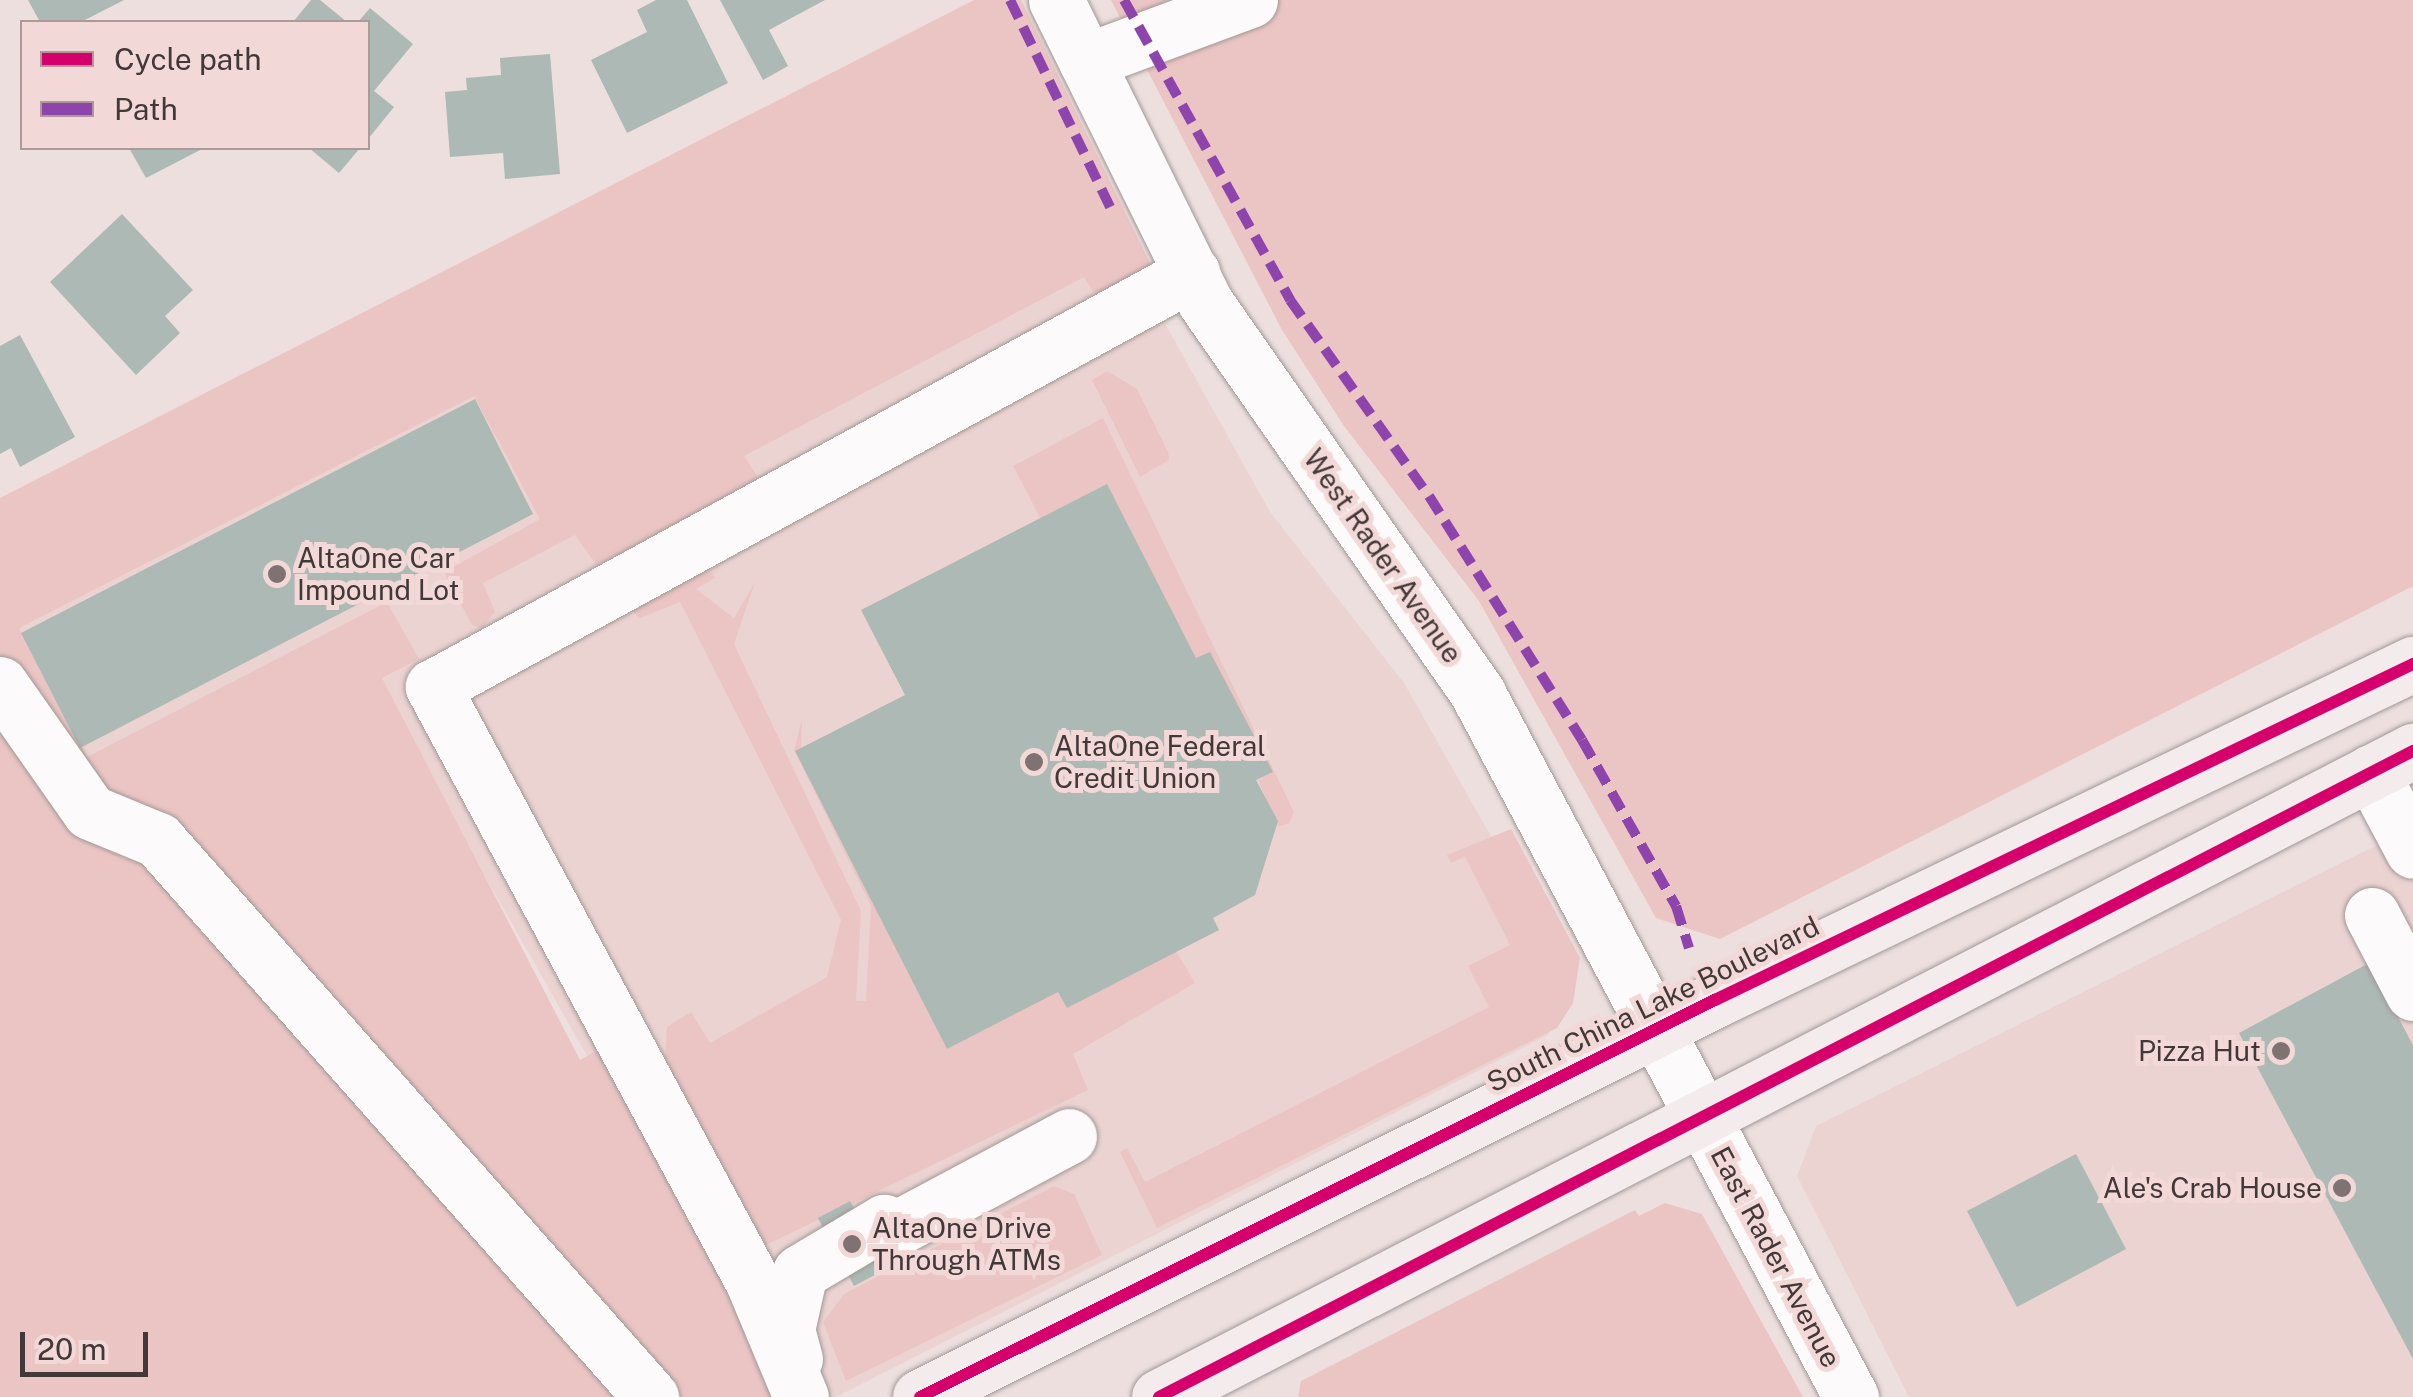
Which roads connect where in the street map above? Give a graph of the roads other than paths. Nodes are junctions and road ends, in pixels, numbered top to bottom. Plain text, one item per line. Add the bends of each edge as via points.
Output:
1 (1056, 0) edge
2 (1250, 0) edge
3 (1086, 60) junction
4 (1192, 274) junction
5 (2413, 664) edge
6 (0, 684) edge
7 (2392, 762) edge
8 (2413, 851) edge
9 (2372, 915) dead end
10 (2413, 993) edge
11 (1655, 1030) junction
12 (1702, 1118) junction
13 (1069, 1136) dead end
14 (1024, 1344) junction
15 (803, 1384) edge
16 (651, 1397) edge
17 (920, 1397) edge
18 (978, 1397) edge
19 (1159, 1397) edge
20 (1850, 1397) edge

1 - 3 street, West Rader Avenue
2 - 3 street
3 - 4 street, West Rader Avenue
4 - 11 street, West Rader Avenue via 1478,694
4 - 15 street via 434,686
5 - 11 main road, South China Lake Boulevard
6 - 16 street via 90,812 158,840
7 - 8 street
7 - 12 main road
9 - 10 street
11 - 12 street, West Rader Avenue
11 - 14 main road, South China Lake Boulevard
12 - 19 main road
12 - 20 street, East Rader Avenue
13 - 15 street via 897,1228 884,1222 800,1272 787,1330
14 - 17 main road, South China Lake Boulevard
14 - 18 main road

